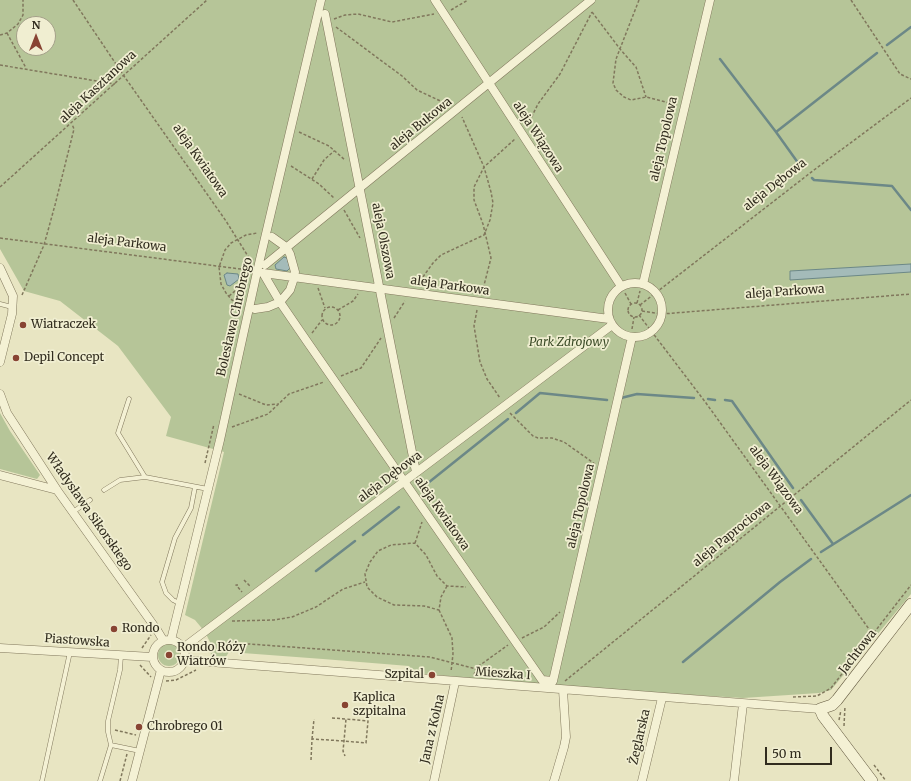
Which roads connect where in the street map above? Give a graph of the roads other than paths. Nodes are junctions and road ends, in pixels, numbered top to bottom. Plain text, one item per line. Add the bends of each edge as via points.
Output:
1 (321, 0) edge
2 (435, 0) edge
3 (710, 0) edge
4 (588, 2) edge
5 (327, 19) road end
6 (489, 84) junction
7 (361, 189) junction
8 (272, 236) dead end
9 (287, 248) junction
10 (0, 268) edge
11 (264, 269) junction
12 (294, 277) junction
13 (643, 284) junction
14 (621, 286) junction
15 (380, 288) junction
16 (280, 302) junction
17 (0, 304) edge
18 (13, 307) junction
19 (255, 309) dead end
20 (610, 322) junction
21 (632, 337) junction
22 (0, 362) edge
23 (0, 394) edge
24 (129, 399) dead end
25 (416, 472) junction
26 (0, 475) edge
27 (145, 477) junction
28 (404, 481) junction
29 (195, 487) junction
30 (208, 489) junction
31 (57, 490) junction
32 (104, 490) dead end
33 (90, 500) dead end
34 (73, 512) junction
35 (179, 603) junction
36 (911, 604) edge
37 (167, 640) junction
38 (0, 648) edge
39 (183, 648) junction
40 (70, 652) junction
41 (122, 655) junction
42 (152, 657) junction
43 (184, 660) junction
44 (161, 670) junction
45 (553, 681) joint
46 (453, 682) junction
47 (563, 686) junction
48 (662, 698) junction
49 (743, 704) junction
50 (820, 709) junction
51 (111, 745) junction
52 (140, 751) junction
53 (867, 779) edge
54 (42, 781) edge
55 (100, 781) edge
56 (132, 781) edge
57 (434, 781) edge
58 (554, 781) edge
59 (642, 781) edge
60 (734, 781) edge

1 - 30 street, Bolesława Chrobrego
2 - 6 street, aleja Wiązowa
3 - 13 street, aleja Topolowa
4 - 6 street, aleja Bukowa
5 - 7 street, aleja Olszowa
6 - 7 street, aleja Bukowa
6 - 14 street, aleja Wiązowa
7 - 9 street, aleja Bukowa
7 - 15 street, aleja Olszowa
8 - 9 street
9 - 11 street, aleja Bukowa
9 - 12 street via 294,262
10 - 18 street via 13,296
11 - 12 street, aleja Parkowa
11 - 16 street, aleja Kwiatowa
12 - 15 street, aleja Parkowa
12 - 16 street via 290,290
13 - 14 street via 635,282
13 - 21 street via 656,293 662,306 662,314 651,332
14 - 20 street via 608,304
15 - 20 street, aleja Parkowa
15 - 25 street, aleja Olszowa
16 - 19 street
16 - 28 street, aleja Kwiatowa
17 - 18 lane
18 - 22 street
20 - 21 street via 617,331
20 - 25 street, aleja Dębowa
21 - 45 street, aleja Topolowa
23 - 31 street, Władysława Sikorskiego via 7,413
24 - 27 lane via 118,432
25 - 28 street, aleja Dębowa
26 - 31 street
27 - 29 lane
27 - 32 lane via 120,480
28 - 39 street, aleja Dębowa
28 - 45 street, aleja Kwiatowa via 542,680
29 - 30 lane
29 - 35 lane via 190,508 175,538 162,582 166,593
30 - 35 street, Bolesława Chrobrego
31 - 34 street, Władysława Sikorskiego
33 - 34 lane
34 - 37 street, Władysława Sikorskiego
35 - 37 street, Bolesława Chrobrego
36 - 50 street, Jachtowa via 843,697 832,705
37 - 39 street via 176,642
37 - 42 street via 154,649
38 - 40 street, Piastowska
39 - 43 street
40 - 41 street, Piastowska
40 - 54 lane
41 - 42 street, Piastowska
41 - 51 lane via 108,728
42 - 44 street via 155,665
43 - 44 street via 180,668 173,671
43 - 46 street, Mieszka I
44 - 52 street
46 - 47 street, Mieszka I
46 - 57 street, Jana z Kolna
47 - 48 street, Mieszka I
47 - 58 street via 565,742
48 - 49 street, Mieszka I
48 - 59 street, Żeglarska
49 - 50 street, Mieszka I
49 - 60 street
50 - 53 street
51 - 52 lane
51 - 55 lane
52 - 56 street

